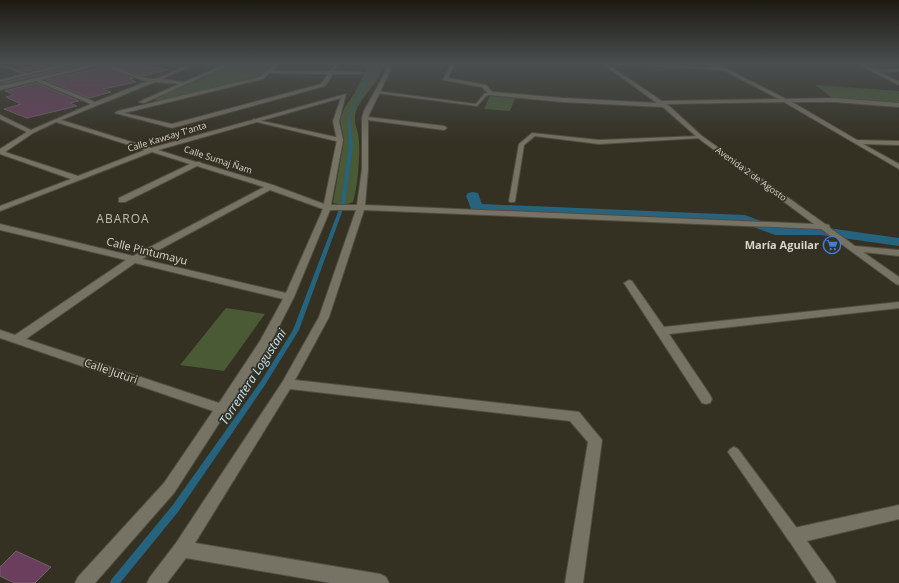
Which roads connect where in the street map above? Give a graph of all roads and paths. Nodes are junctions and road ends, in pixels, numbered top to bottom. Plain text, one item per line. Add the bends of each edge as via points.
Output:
1 (64, 91) edge
2 (126, 91) edge
3 (166, 91) edge
4 (206, 91) edge
5 (303, 91) edge
6 (644, 91) edge
7 (769, 91) edge
8 (377, 92) joint
9 (490, 93) joint
10 (151, 98) junction
11 (786, 100) junction
12 (166, 101) junction
13 (95, 104) junction
14 (662, 104) junction
15 (899, 105) edge
16 (118, 113) junction
17 (0, 117) edge
18 (365, 118) junction
19 (56, 120) junction
20 (255, 120) junction
21 (444, 128) dead end
22 (31, 132) junction
23 (700, 137) junction
24 (340, 140) junction
25 (854, 142) junction
26 (899, 143) edge
27 (154, 149) junction
28 (0, 152) edge
29 (198, 163) junction
30 (899, 167) edge
31 (76, 178) junction
32 (270, 187) junction
33 (122, 200) dead end
34 (512, 201) dead end
35 (361, 206) junction
36 (331, 208) junction
37 (0, 209) edge
38 (0, 227) edge
39 (826, 227) junction
40 (853, 248) junction
41 (899, 253) edge
42 (133, 260) junction
43 (899, 282) edge
44 (629, 283) dead end
45 (289, 297) junction
46 (899, 305) edge
47 (661, 331) junction
48 (0, 334) edge
49 (17, 339) junction
50 (287, 384) junction
51 (706, 399) dead end
52 (222, 409) junction
53 (734, 452) dead end
54 (899, 512) edge
55 (794, 536) junction
56 (182, 549) junction
57 (84, 583) edge
58 (156, 583) edge
59 (380, 583) edge
60 (574, 583) edge
61 (827, 583) edge

1 - 13 street
2 - 13 street
3 - 10 street
4 - 12 street
5 - 16 street via 172,126
6 - 14 street, Avenida 2 de Agosto
7 - 11 street
8 - 9 lane via 477,106 485,95
8 - 18 street
9 - 14 street via 563,100
10 - 12 street via 152,101
10 - 16 street
11 - 14 street
11 - 15 street
11 - 25 street
12 - 16 street
13 - 19 street
14 - 23 street, Avenida 2 de Agosto
17 - 22 street
18 - 21 street
18 - 35 street via 365,169
19 - 22 street
19 - 27 street, Calle Sumaj Ñam
20 - 24 lane
20 - 24 street, Calle Kawsay T'anta via 344,95 336,121
20 - 27 street, Calle Kawsay T'anta
22 - 28 street
23 - 34 lane via 599,142 534,134 522,144
23 - 39 street, Avenida 2 de Agosto
24 - 36 street
25 - 26 street
25 - 30 street
27 - 29 street, Calle Sumaj Ñam
27 - 31 street, Calle Kawsay T'anta
28 - 31 street
29 - 32 street, Calle Sumaj Ñam
29 - 33 street
31 - 37 street, Calle Kawsay T'anta
32 - 36 street, Calle Sumaj Ñam
32 - 42 street
35 - 36 street
35 - 39 street
35 - 50 street via 324,317
36 - 45 street
38 - 42 street, Calle Pintumayu
39 - 40 street, Avenida 2 de Agosto
40 - 41 street
40 - 43 street, Avenida 2 de Agosto
42 - 45 street, Calle Pintumayu
42 - 49 street
44 - 47 street
45 - 52 street via 265,343
46 - 47 street
47 - 51 street
48 - 49 street, Calle Juturi
49 - 52 street, Calle Juturi
50 - 56 street
50 - 60 street via 574,416 595,440
52 - 57 street via 169,488
53 - 55 lane
54 - 55 street
55 - 61 street
56 - 58 street
56 - 59 street

